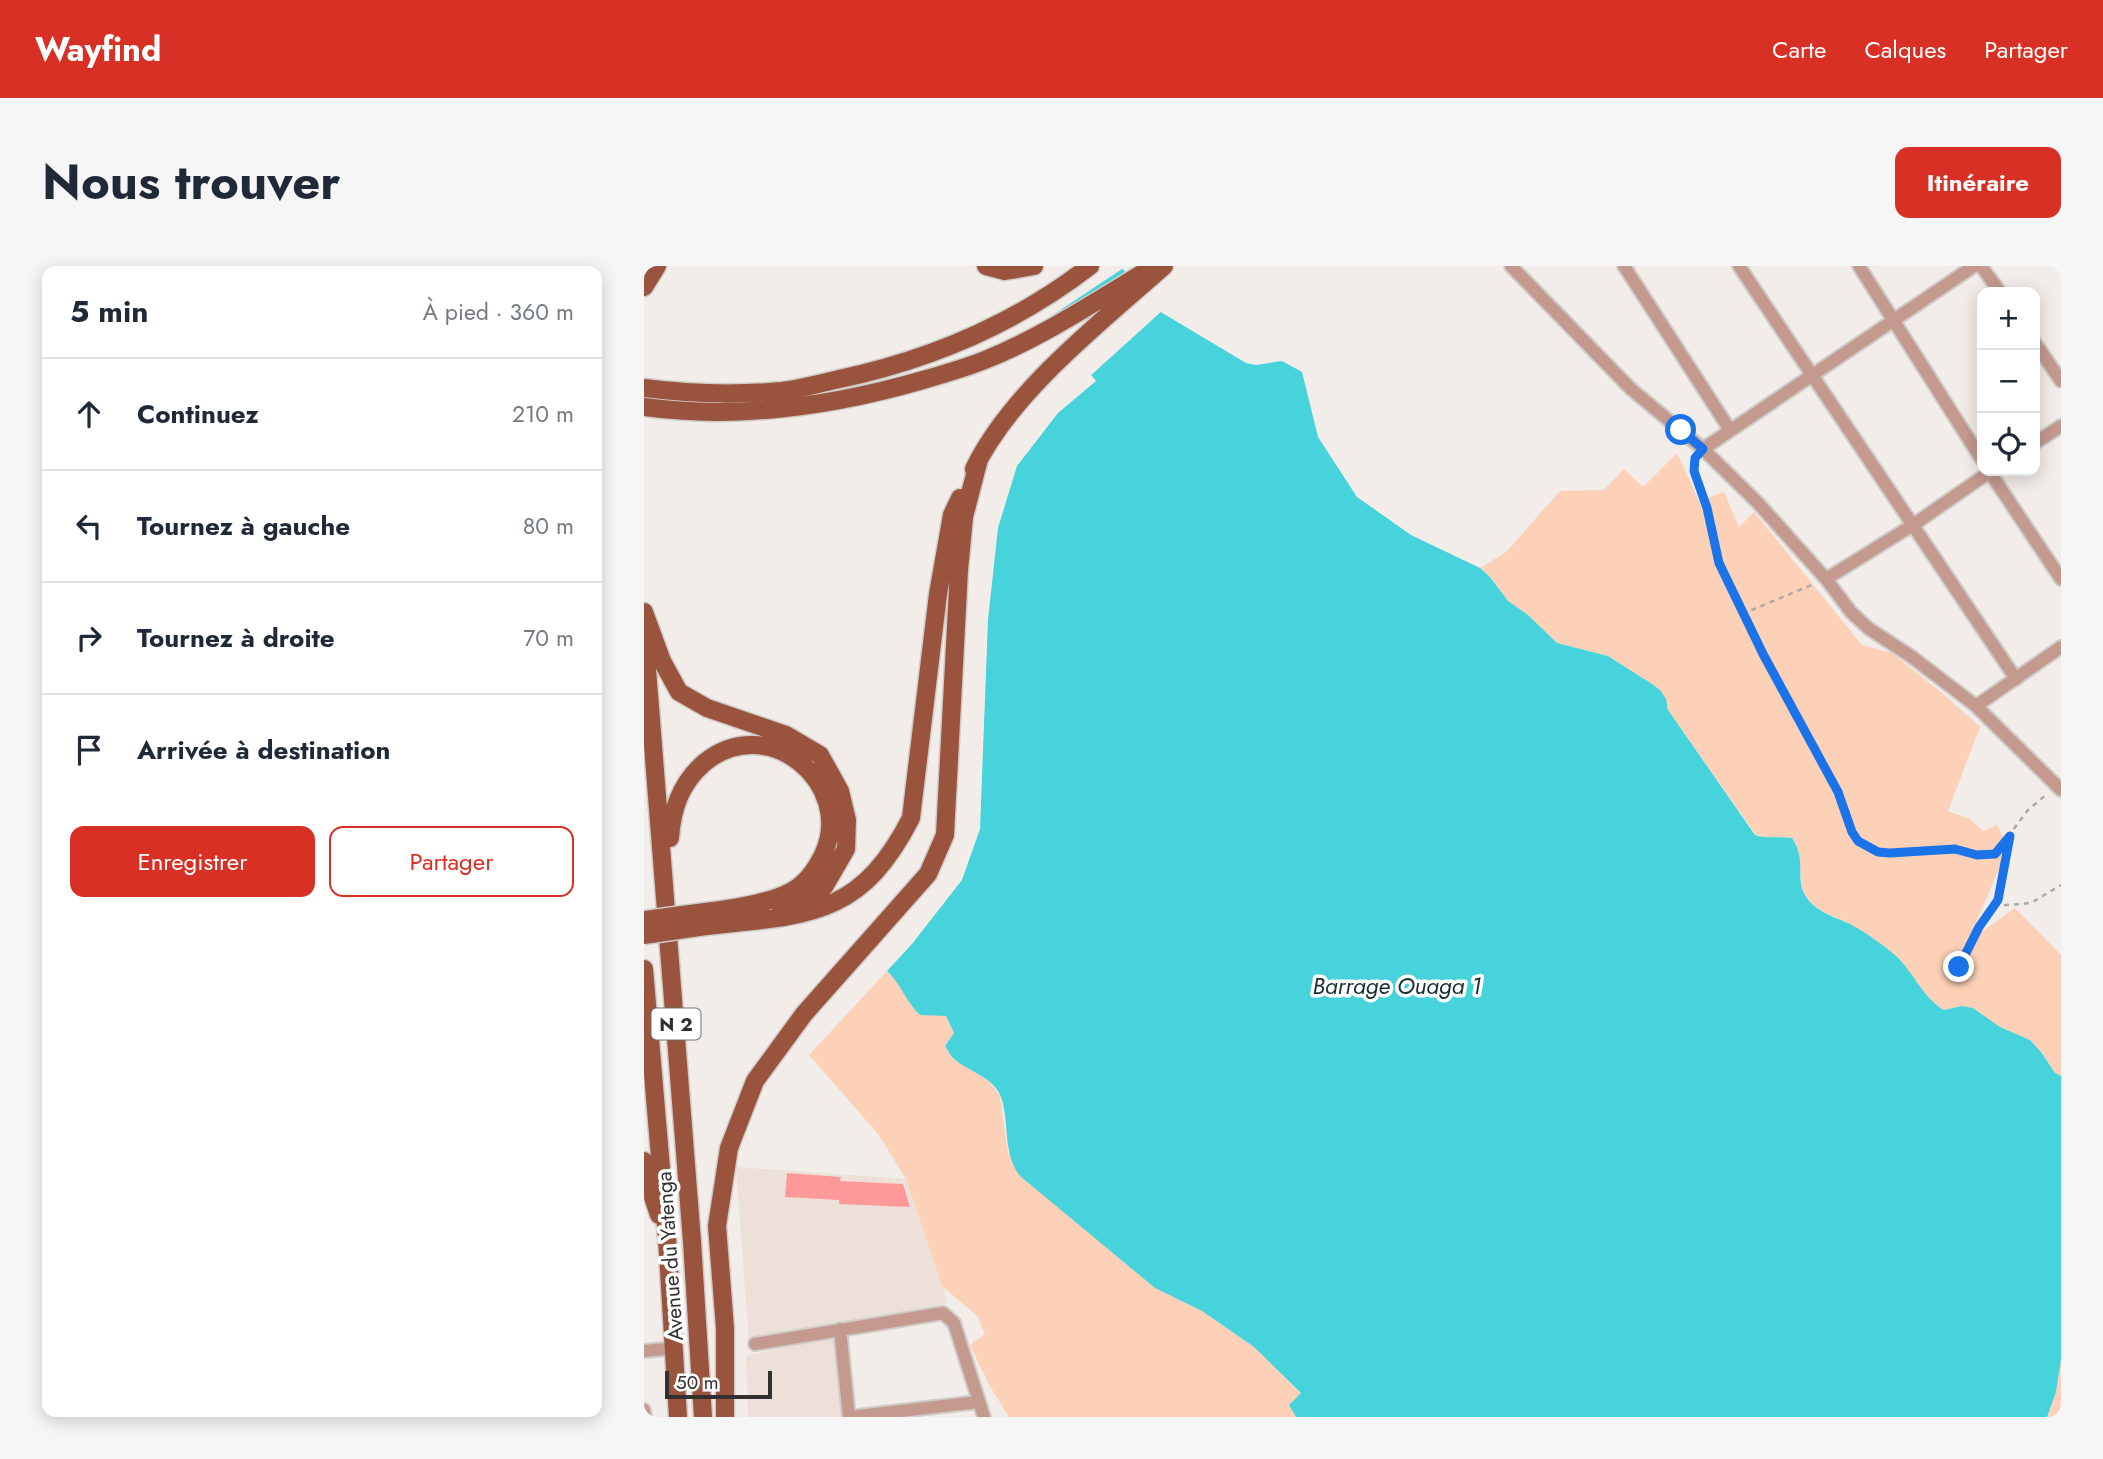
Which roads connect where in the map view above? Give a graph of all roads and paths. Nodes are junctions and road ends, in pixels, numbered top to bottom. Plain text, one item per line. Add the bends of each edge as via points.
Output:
1 (657, 266) edge
2 (986, 266) edge
3 (1034, 266) edge
4 (1090, 266) edge
5 (1154, 266) edge
6 (1164, 266) edge
7 (1511, 266) edge
8 (1624, 266) edge
9 (1739, 266) edge
10 (1859, 266) edge
11 (1974, 266) edge
12 (1981, 266) edge
13 (1136, 284) junction
14 (644, 286) edge
15 (1996, 287) edge
16 (1893, 320) junction
17 (2040, 350) edge
18 (1812, 375) junction
19 (2061, 381) edge
20 (649, 389) edge
21 (648, 408) edge
22 (2061, 426) edge
23 (1730, 430) junction
24 (2040, 440) edge
25 (1703, 449) junction
26 (1977, 452) edge
27 (979, 459) junction
28 (1983, 476) edge
29 (1993, 476) edge
30 (1913, 525) junction
31 (1826, 579) junction
32 (2061, 579) edge
33 (644, 612) edge
34 (1742, 614) junction
35 (644, 631) edge
36 (2061, 647) edge
37 (2016, 679) junction
38 (1976, 706) junction
39 (2058, 788) edge
40 (2010, 836) junction
41 (2061, 885) edge
42 (667, 897) junction
43 (1994, 906) junction
44 (705, 919) junction
45 (644, 920) edge
46 (758, 921) junction
47 (644, 935) edge
48 (1959, 967) dead end
49 (644, 969) edge
50 (644, 1161) edge
51 (667, 1238) junction
52 (840, 1329) junction
53 (755, 1344) dead end
54 (675, 1348) junction
55 (644, 1351) edge
56 (978, 1402) junction
57 (644, 1410) edge
58 (645, 1417) edge
59 (678, 1417) edge
60 (702, 1417) edge
61 (725, 1417) edge
62 (849, 1417) edge
63 (984, 1417) edge

1 - 14 main road
2 - 3 main road via 1005,271
4 - 20 main road via 995,326 944,349 868,373 785,391 709,394
5 - 13 main road
6 - 13 main road
7 - 25 street via 1631,388
8 - 23 street
9 - 18 street
10 - 16 street
11 - 16 street
12 - 15 street
13 - 21 main road via 985,360 873,394 782,410
13 - 27 main road via 1004,421
16 - 18 street
16 - 26 street
17 - 19 street
18 - 23 street
18 - 30 street
22 - 24 street
23 - 25 street
25 - 31 street
25 - 34 path via 1695,458 1694,471 1715,551
27 - 46 main road via 952,515 911,818 895,850 863,886 831,906
27 - 61 main road via 964,517 959,570 945,835 929,874 804,1014 755,1081 729,1148 718,1226
28 - 30 street
29 - 32 street
30 - 31 street
30 - 37 street
31 - 34 path
31 - 38 street via 1868,628
33 - 46 main road via 679,692 707,708 786,735 820,755 840,791 847,820 846,849 824,887 799,904
34 - 40 path via 1838,792 1858,841 1878,852 1955,849 1985,855 1995,854
35 - 42 main road, Avenue du Yatenga / N 2
36 - 37 street
37 - 38 street
38 - 39 street
39 - 40 path via 2028,810
40 - 43 path
41 - 43 path via 2031,903
42 - 44 main road via 671,821 682,787 715,754 744,744 779,748 806,766 823,792 830,840 815,871 793,891
42 - 60 main road, Avenue du Yatenga / N 2
43 - 48 path
44 - 45 main road, bridge
44 - 46 main road
44 - 47 main road, bridge
49 - 51 main road, Avenue du Yatenga / N 2
50 - 51 main road
51 - 54 main road, Avenue du Yatenga / N 2
52 - 53 street
52 - 56 street via 943,1313 954,1323
52 - 62 street
54 - 55 street
54 - 59 main road, Avenue du Yatenga / N 2
56 - 62 street
56 - 63 street
57 - 58 street

